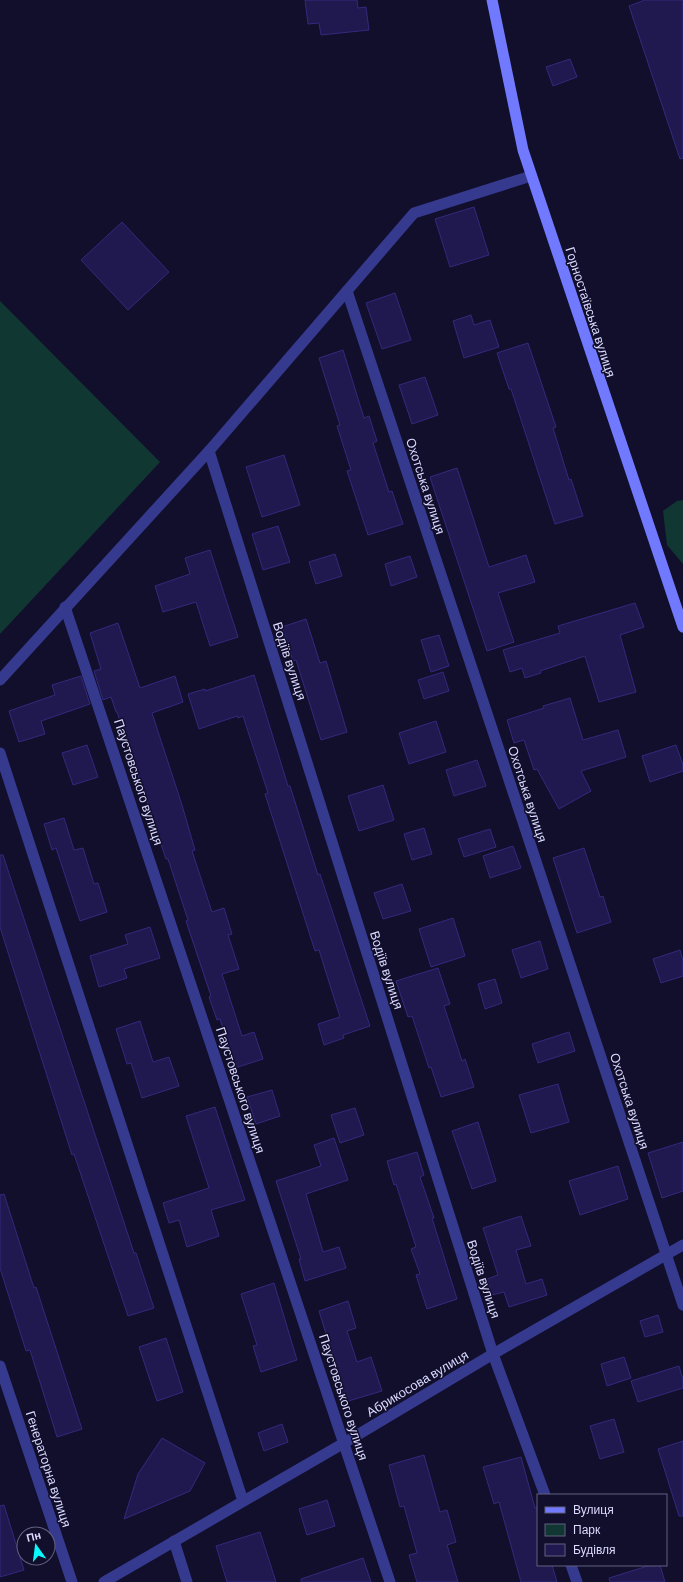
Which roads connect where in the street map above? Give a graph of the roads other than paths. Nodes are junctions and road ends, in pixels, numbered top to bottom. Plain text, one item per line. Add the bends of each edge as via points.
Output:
1 (492, 0) edge
2 (531, 176) junction
3 (347, 291) junction
4 (209, 451) junction
5 (65, 607) junction
6 (683, 627) edge
7 (0, 680) edge
8 (0, 753) edge
9 (683, 1245) edge
10 (666, 1254) junction
11 (683, 1305) edge
12 (493, 1354) junction
13 (0, 1366) edge
14 (344, 1443) junction
15 (545, 1494) edge
16 (243, 1501) junction
17 (174, 1541) junction
18 (571, 1566) edge
19 (72, 1582) edge
20 (104, 1582) edge
21 (187, 1582) edge
22 (390, 1582) edge
23 (577, 1582) edge

1 - 2 main road, Горностаївська вулиця via 523,150
2 - 3 street via 414,213
2 - 6 main road, Горностаївська вулиця
3 - 4 street
3 - 10 street, Охотська вулиця
4 - 5 street
4 - 12 street, Водіїв вулиця
5 - 7 street
5 - 14 street, Паустовського вулиця
8 - 16 street
9 - 10 street, Абрикосова вулиця
10 - 11 street, Охотська вулиця
10 - 12 street, Абрикосова вулиця
12 - 14 street, Абрикосова вулиця
12 - 15 street, Водіїв вулиця
13 - 19 street, Генераторна вулиця
14 - 16 street, Абрикосова вулиця
14 - 22 street, Паустовського вулиця
16 - 17 street, Абрикосова вулиця
17 - 20 street, Абрикосова вулиця
17 - 21 street
18 - 23 street

